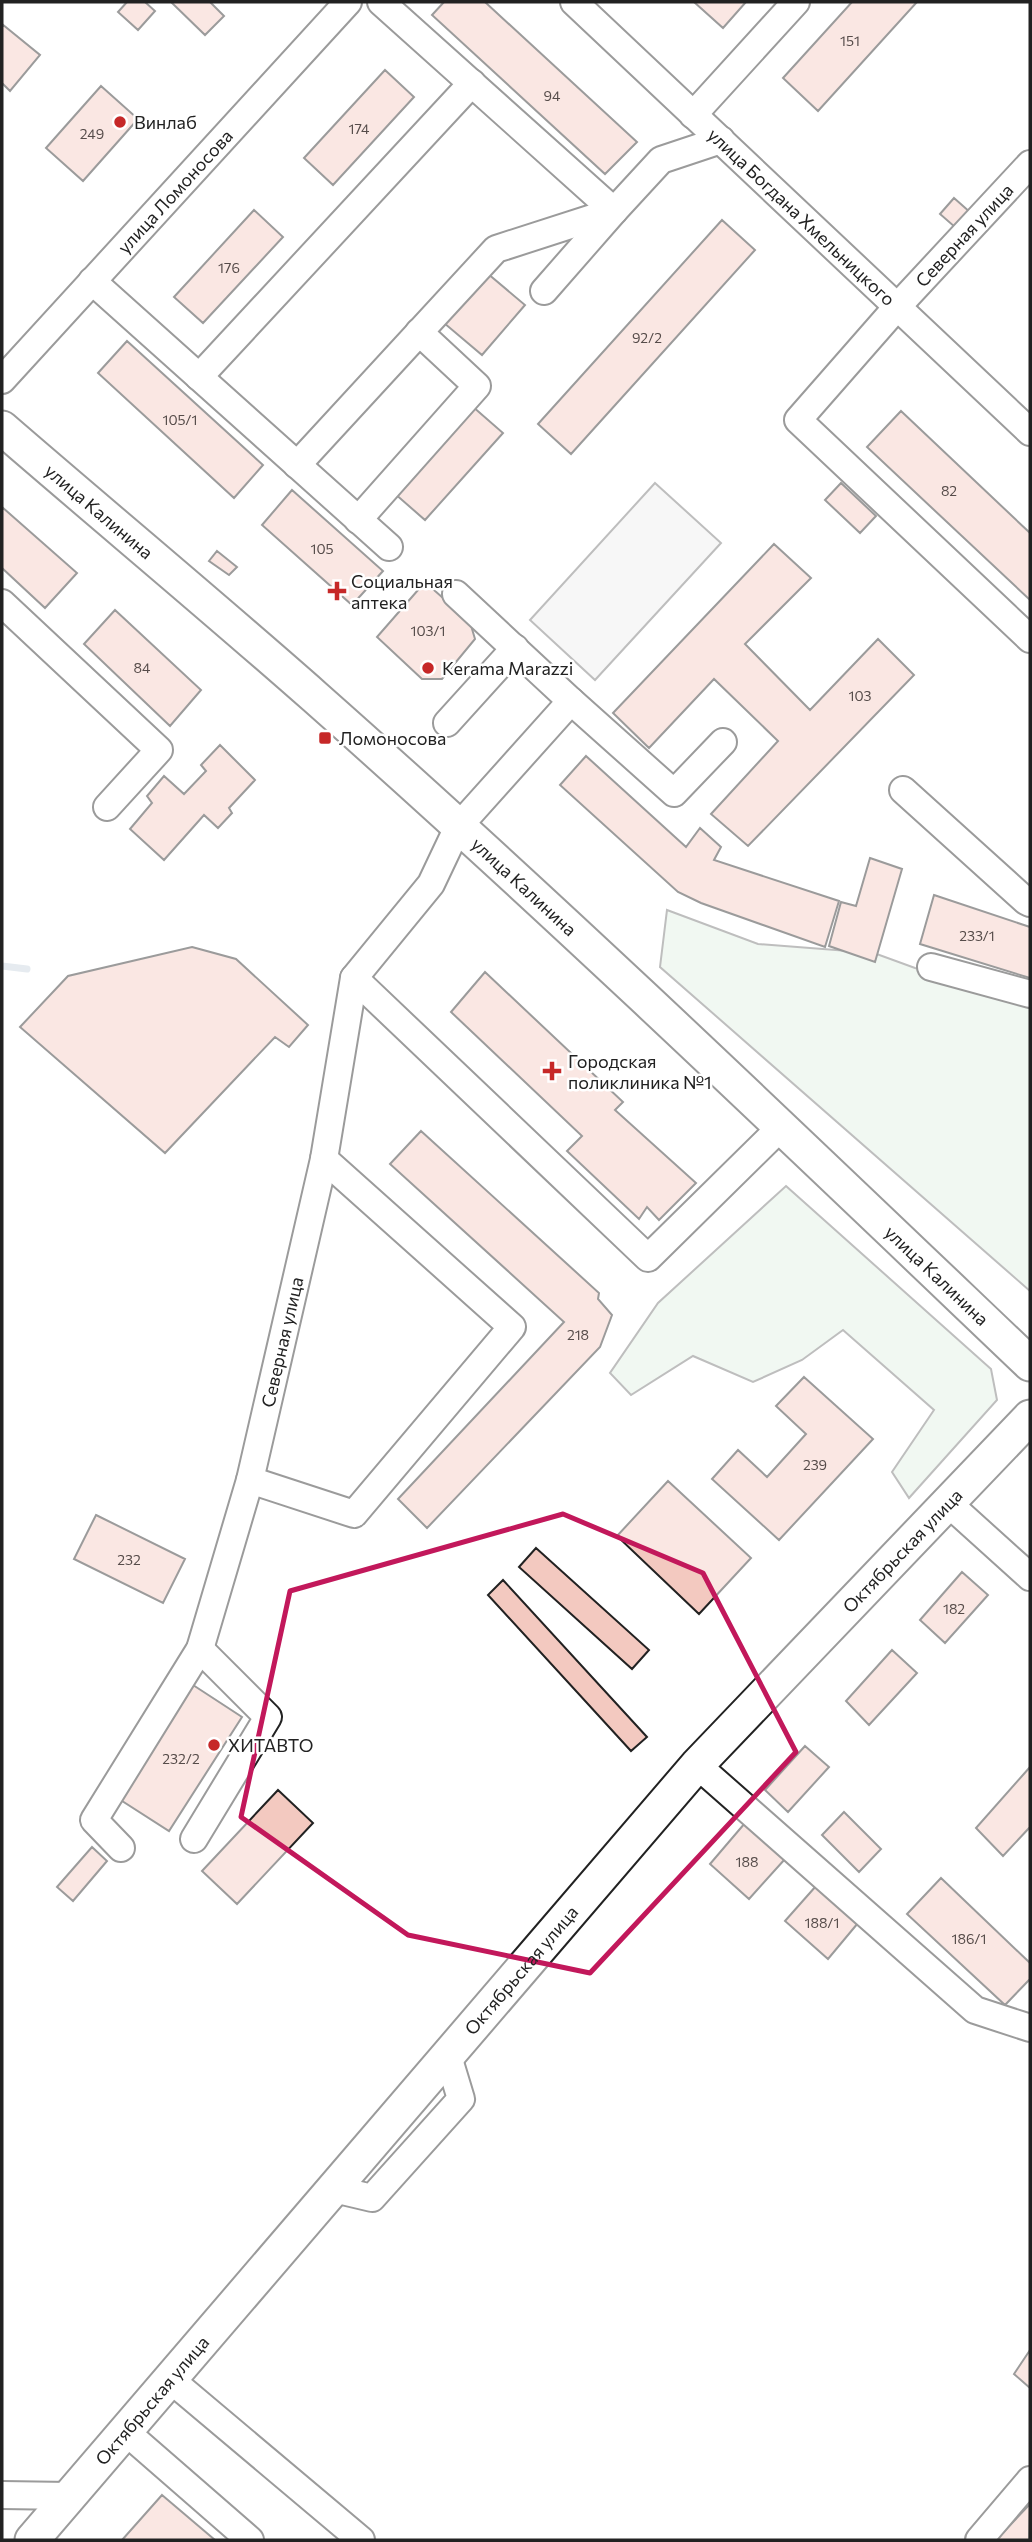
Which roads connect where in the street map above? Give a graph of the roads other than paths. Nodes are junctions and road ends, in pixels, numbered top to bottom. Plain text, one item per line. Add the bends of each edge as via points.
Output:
1 (348, 2) edge
2 (381, 2) edge
3 (574, 2) edge
4 (794, 2) edge
5 (471, 83) junction
6 (694, 115) junction
7 (721, 140) junction
8 (1030, 164) edge
9 (614, 211) junction
10 (92, 281) junction
11 (544, 291) dead end
12 (897, 307) junction
13 (419, 332) junction
14 (199, 377) junction
15 (2, 380) edge
16 (2, 428) edge
17 (1030, 432) edge
18 (297, 465) junction
19 (359, 520) junction
20 (389, 547) dead end
21 (456, 594) dead end
22 (2, 603) edge
23 (1030, 639) edge
24 (515, 648) junction
25 (571, 701) junction
26 (447, 723) dead end
27 (723, 742) dead end
28 (903, 790) dead end
29 (107, 807) dead end
30 (458, 827) junction
31 (1030, 902) edge
32 (931, 967) dead end
33 (354, 978) junction
34 (1030, 994) edge
35 (781, 1127) junction
36 (324, 1159) junction
37 (1030, 1364) edge
38 (1030, 1416) edge
39 (250, 1480) junction
40 (949, 1504) junction
41 (1030, 1577) edge
42 (200, 1649) junction
43 (697, 1765) junction
44 (194, 1839) dead end
45 (121, 1848) dead end
46 (1030, 2028) edge
47 (171, 2380) junction
48 (126, 2432) junction
49 (1030, 2480) edge
50 (2, 2495) edge
51 (70, 2496) junction
52 (32, 2540) edge
53 (250, 2540) edge
54 (361, 2540) edge
55 (979, 2540) edge

1 - 10 street, улица Ломоносова
2 - 5 street
3 - 6 street, улица Богдана Хмельницкого
4 - 6 street
5 - 9 street
5 - 14 street
6 - 7 street, улица Богдана Хмельницкого
7 - 9 street via 661,160
7 - 12 street, улица Богдана Хмельницкого
8 - 12 street, Северная улица
9 - 11 street
9 - 13 street via 496,248
10 - 14 street
10 - 15 street, улица Ломоносова
12 - 17 street, улица Богдана Хмельницкого
12 - 23 street, Северная улица via 798,420
13 - 18 street
13 - 19 street via 477,386
14 - 18 street
16 - 30 main road, улица Калинина via 315,697
18 - 19 street
19 - 20 street
21 - 24 street
22 - 29 street via 159,750
24 - 25 street
24 - 26 street
25 - 27 street via 674,793
25 - 30 street, Северная улица
28 - 31 street
30 - 33 street, Северная улица via 431,884
30 - 35 main road, улица Калинина
32 - 34 street
33 - 35 street via 648,1258
33 - 36 street, Северная улица
35 - 37 main road, улица Калинина
36 - 39 street, Северная улица
36 - 39 street via 512,1327 354,1514
38 - 40 main road, Октябрьская улица
39 - 42 street, Северная улица
40 - 41 street
40 - 43 main road, Октябрьская улица
42 - 44 street via 268,1717
42 - 45 street, Северная улица via 94,1821
43 - 46 street via 975,2010
43 - 47 main road, Октябрьская улица
47 - 48 main road, Октябрьская улица
47 - 54 street
48 - 51 main road, Октябрьская улица
48 - 53 street
49 - 55 street
50 - 51 street
51 - 52 main road, Октябрьская улица

